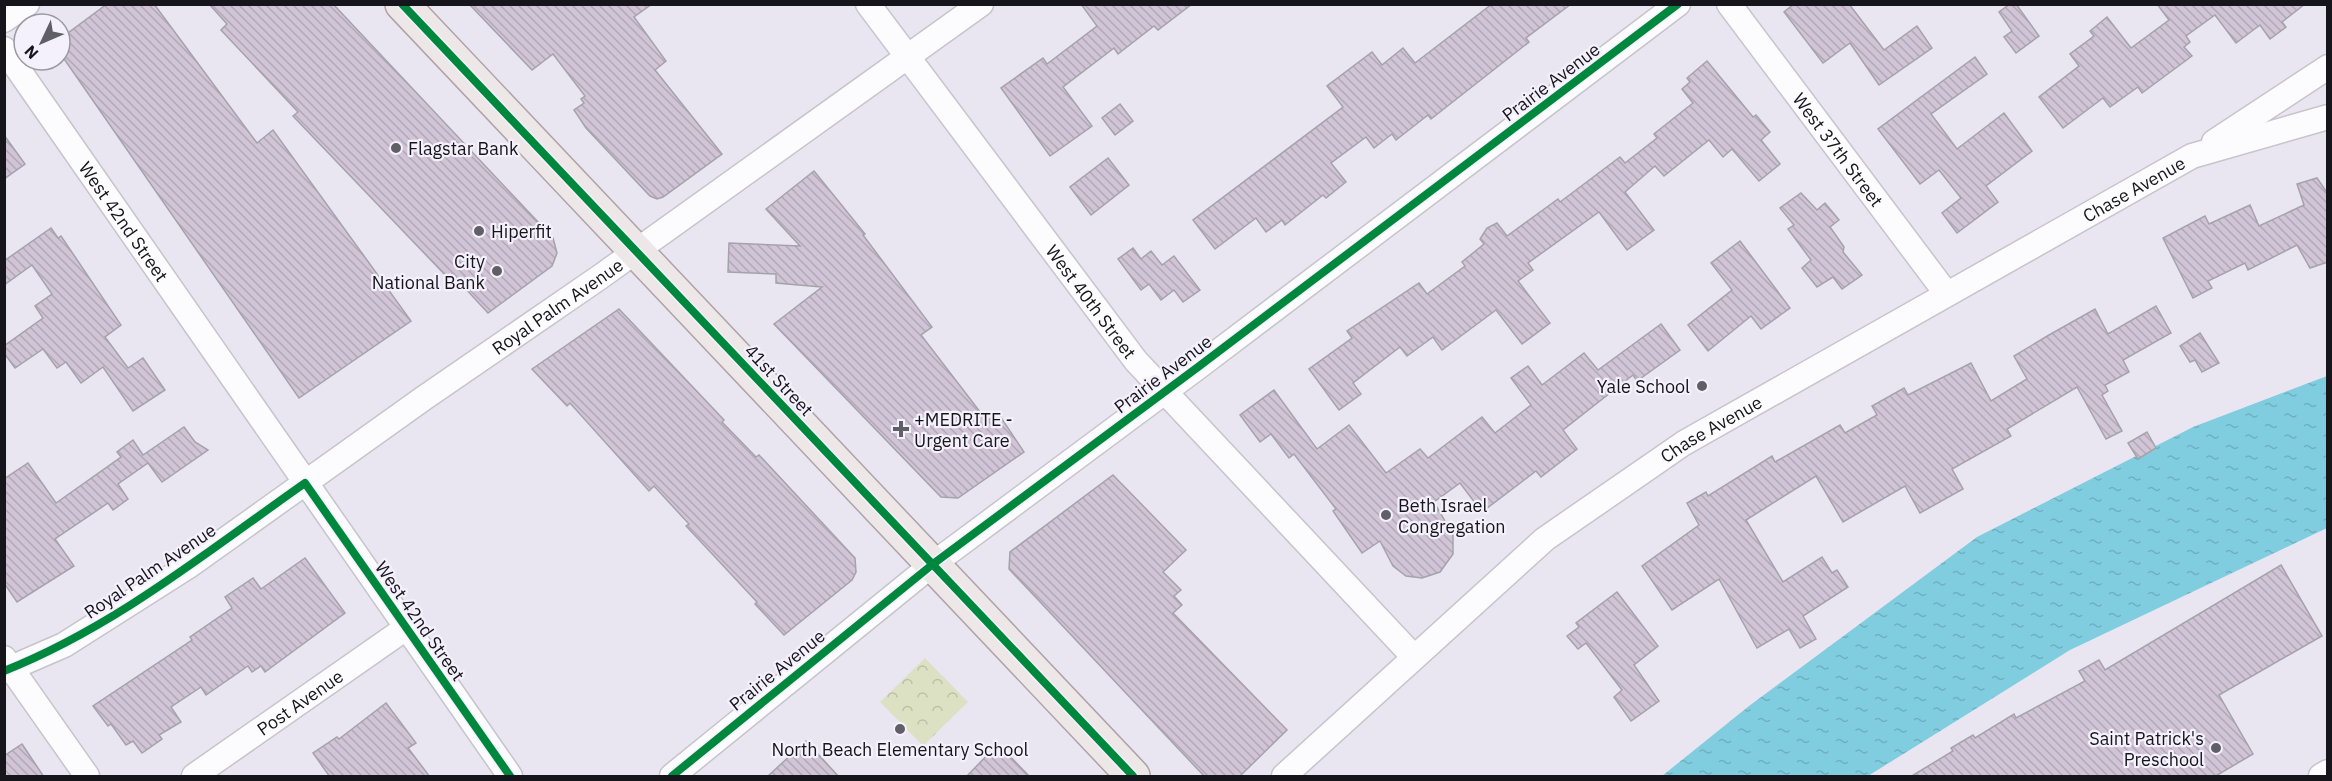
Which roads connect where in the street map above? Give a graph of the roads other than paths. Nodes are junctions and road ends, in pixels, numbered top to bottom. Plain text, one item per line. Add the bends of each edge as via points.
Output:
1 (27, 4) edge
2 (402, 4) edge
3 (868, 4) edge
4 (981, 4) edge
5 (1678, 4) edge
6 (1729, 4) edge
7 (4, 20) edge
8 (4, 49) edge
9 (908, 59) junction
10 (2328, 67) edge
11 (2328, 117) edge
12 (2192, 156) junction
13 (636, 251) junction
14 (1946, 293) junction
15 (1164, 392) junction
16 (305, 483) junction
17 (933, 564) junction
18 (406, 628) junction
19 (1413, 657) junction
20 (7, 666) edge
21 (2328, 772) edge
22 (87, 777) edge
23 (194, 777) edge
24 (510, 777) edge
25 (672, 777) edge
26 (1133, 777) edge
27 (1284, 777) edge
28 (2321, 777) edge

1 - 7 street
2 - 13 main road, 41st Street
3 - 9 street, West 40th Street
4 - 9 street, Royal Palm Avenue
5 - 15 street, Prairie Avenue
6 - 14 street, West 37th Street
8 - 16 street, West 42nd Street
9 - 13 street, Royal Palm Avenue
9 - 15 street, West 40th Street via 1136,361
10 - 12 street, Chase Avenue
11 - 12 street, Chase Avenue
12 - 14 street, Chase Avenue
13 - 16 street, Royal Palm Avenue
13 - 17 main road, 41st Street
14 - 19 street, Chase Avenue via 1684,443 1545,539
15 - 17 street, Prairie Avenue
15 - 19 street, West 40th Street
16 - 18 street, West 42nd Street
16 - 20 street, Royal Palm Avenue via 113,616 64,645
17 - 25 street, Prairie Avenue
17 - 26 main road, 41st Street
18 - 23 street, Post Avenue
18 - 24 street, West 42nd Street
19 - 27 street, Chase Avenue
20 - 22 street
21 - 28 street

